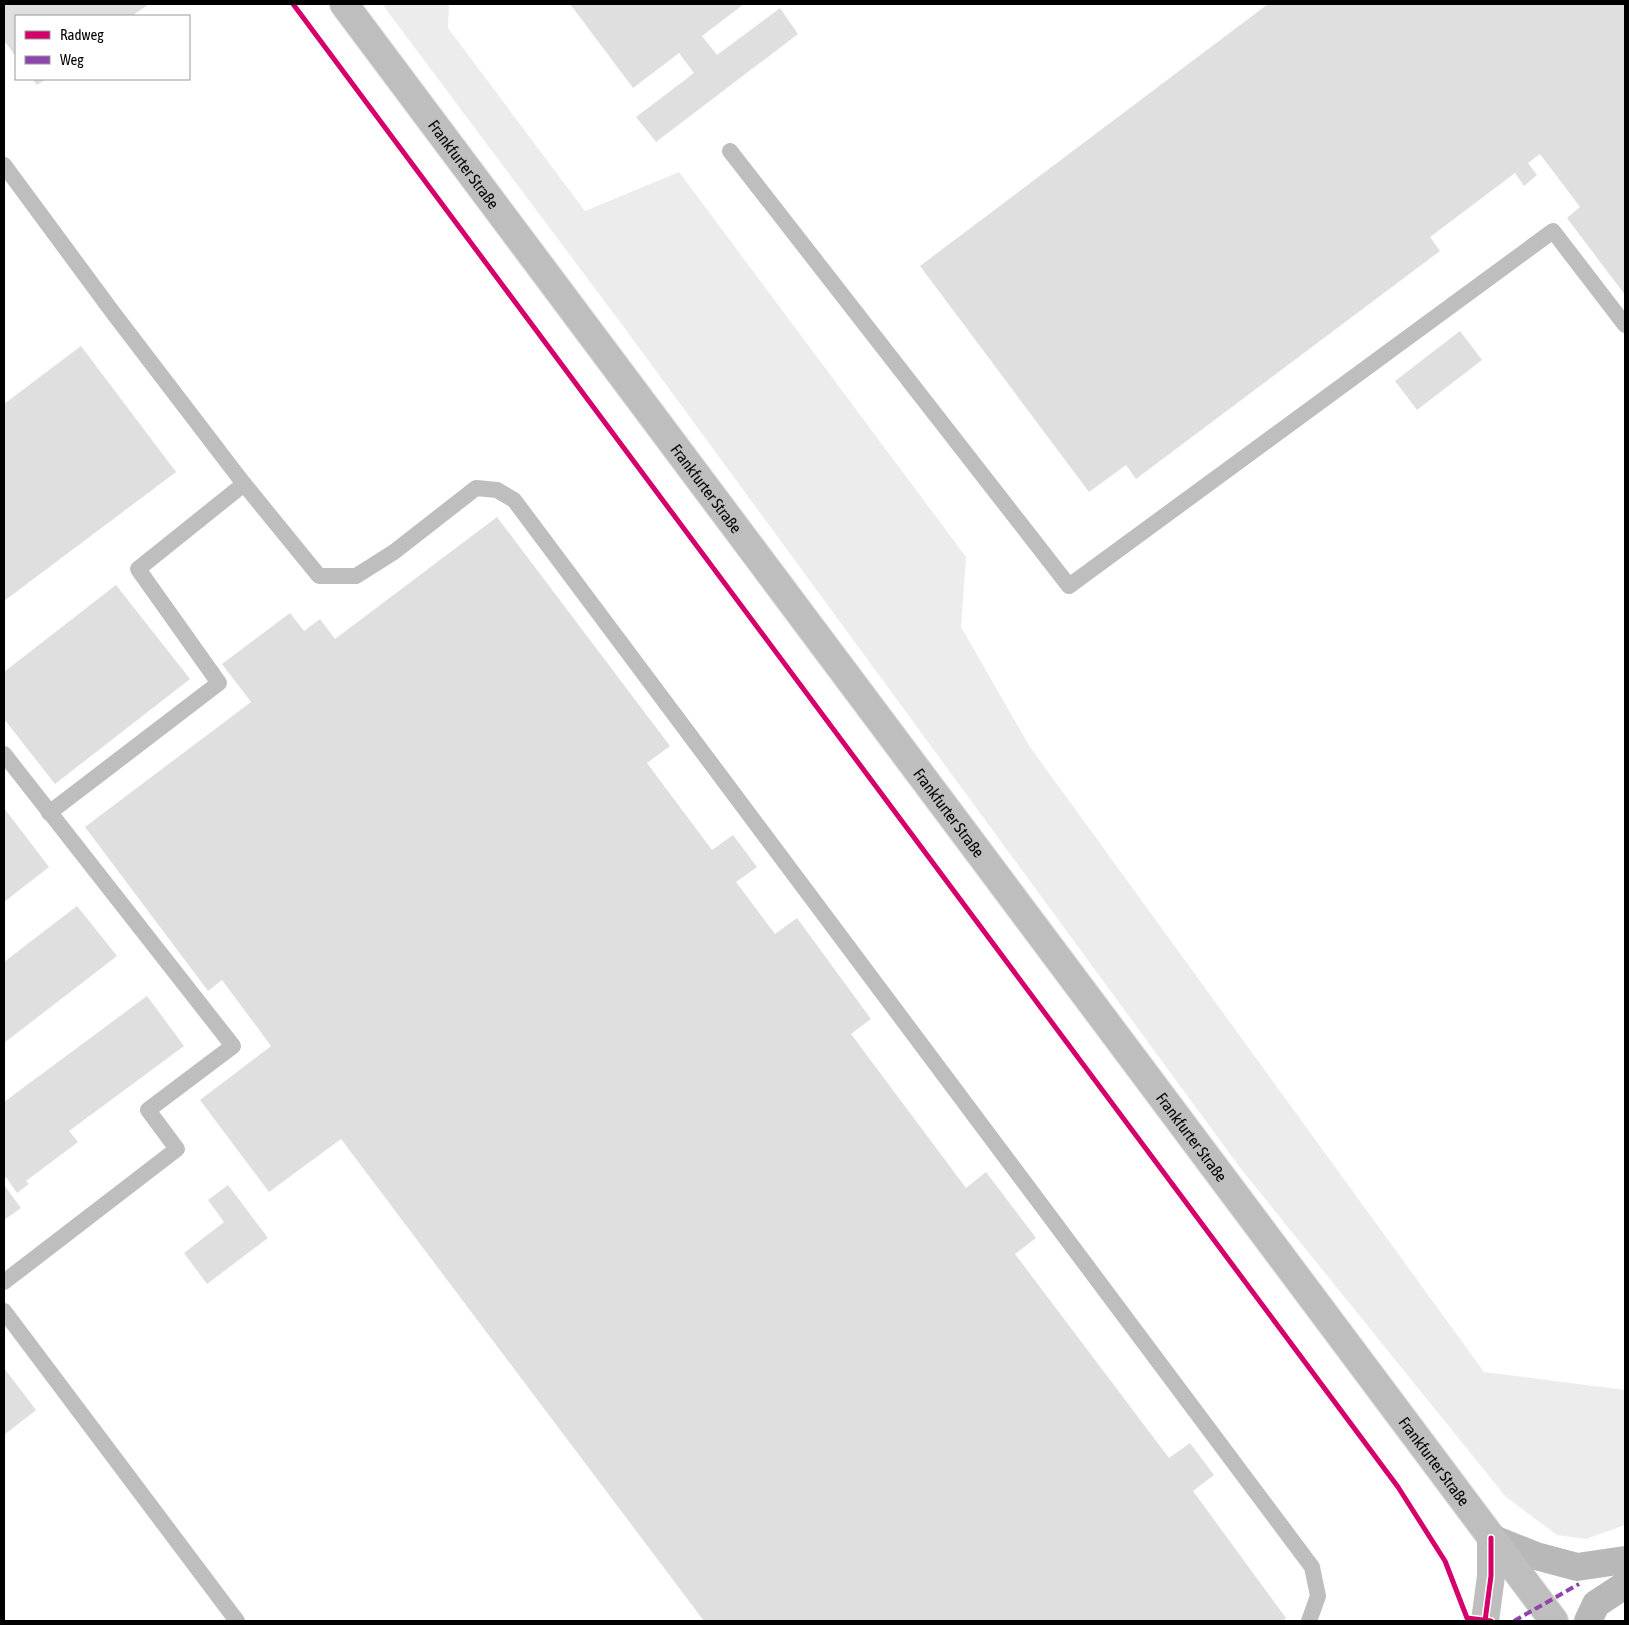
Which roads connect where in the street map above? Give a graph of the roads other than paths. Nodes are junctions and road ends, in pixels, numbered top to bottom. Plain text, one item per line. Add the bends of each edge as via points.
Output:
1 (344, 4) edge
2 (730, 150) dead end
3 (4, 165) edge
4 (1625, 325) edge
5 (244, 484) junction
6 (4, 754) edge
7 (49, 813) junction
8 (4, 1282) edge
9 (4, 1311) edge
10 (1491, 1538) junction
11 (1625, 1560) edge
12 (1625, 1585) edge
13 (237, 1621) edge
14 (1309, 1621) edge
15 (1485, 1621) edge
16 (1554, 1621) edge
17 (1588, 1621) edge

1 - 10 main road, Frankfurter Straße
2 - 4 lane via 1068,586 1553,231
3 - 5 lane
5 - 7 lane via 138,569 220,683
5 - 14 lane via 319,576 356,576 394,552 476,488 497,490 514,500 1312,1567 1318,1596
6 - 7 lane
7 - 8 lane via 232,1046 148,1110 177,1149
9 - 13 lane
10 - 11 main road via 1536,1556 1577,1567
10 - 15 main road via 1491,1576
10 - 16 main road, Frankfurter Straße
12 - 17 main road via 1596,1604

